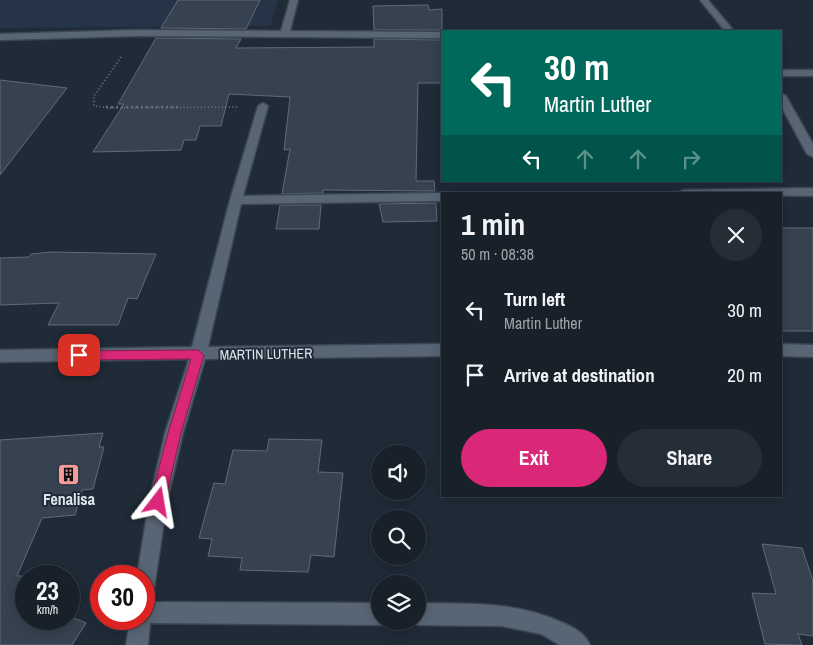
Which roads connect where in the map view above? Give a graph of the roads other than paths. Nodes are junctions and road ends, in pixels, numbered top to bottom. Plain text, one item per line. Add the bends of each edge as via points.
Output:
1 (294, 0) edge
2 (704, 0) edge
3 (729, 30) edge
4 (284, 35) junction
5 (441, 35) edge
6 (2, 39) edge
7 (782, 73) edge
8 (813, 73) edge
9 (782, 98) edge
10 (263, 106) road end
11 (813, 154) edge
12 (782, 192) edge
13 (813, 192) edge
14 (441, 197) edge
15 (236, 200) junction
16 (441, 350) edge
17 (782, 350) edge
18 (813, 351) edge
19 (198, 355) junction
20 (0, 356) edge
21 (149, 565) edge
22 (155, 612) edge
23 (371, 614) edge
24 (426, 614) edge
25 (139, 630) edge
26 (137, 645) edge
27 (579, 645) edge

1 - 4 street
2 - 3 street
4 - 5 street
4 - 6 street via 136,33
7 - 8 street
9 - 11 street
10 - 15 street
12 - 13 street
14 - 15 street
15 - 19 street
16 - 19 street, MARTIN LUTHER
17 - 18 street
19 - 20 street, MARTIN LUTHER
19 - 21 street via 174,433 158,502
22 - 23 street
24 - 27 street via 508,615 543,623
25 - 26 street

